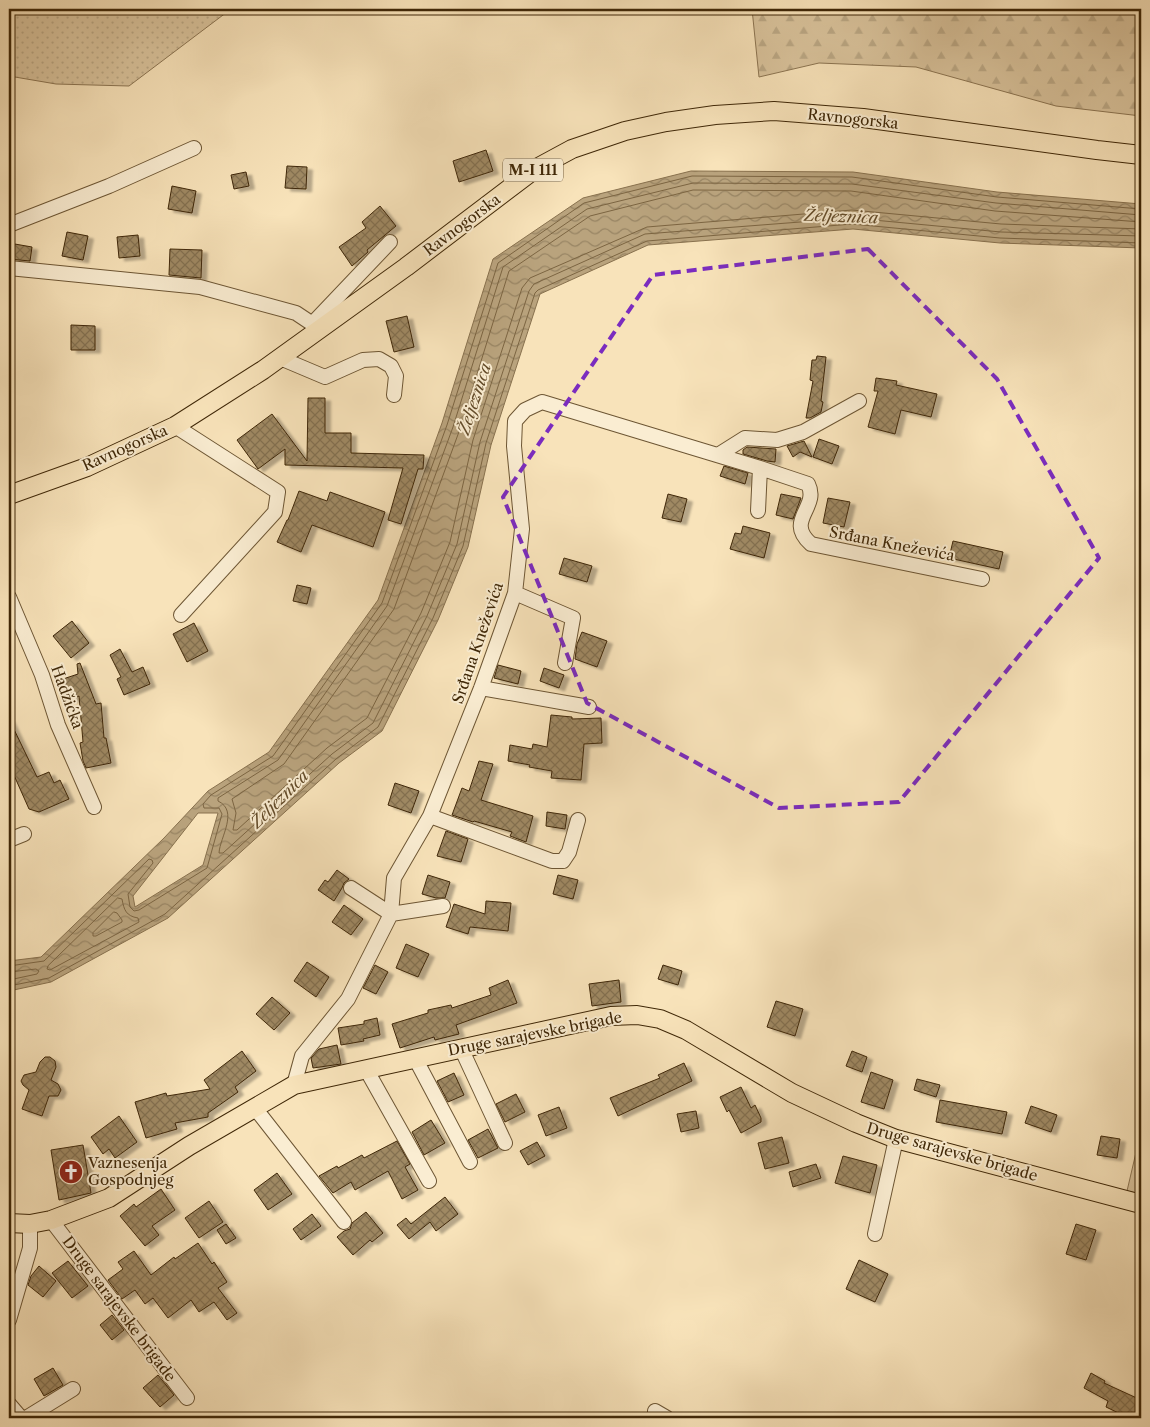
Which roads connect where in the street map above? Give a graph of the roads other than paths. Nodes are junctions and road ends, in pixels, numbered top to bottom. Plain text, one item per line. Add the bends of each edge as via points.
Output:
1 (194, 148) dead end
2 (1141, 155) edge
3 (9, 225) edge
4 (390, 242) dead end
5 (9, 268) edge
6 (316, 326) junction
7 (280, 358) junction
8 (394, 395) dead end
9 (859, 401) dead end
10 (174, 426) junction
11 (718, 456) junction
12 (760, 468) junction
13 (9, 495) edge
14 (758, 511) dead end
15 (982, 579) dead end
16 (515, 593) junction
17 (9, 597) edge
18 (181, 615) dead end
19 (565, 663) dead end
20 (480, 688) junction
21 (589, 707) dead end
22 (94, 807) dead end
23 (430, 816) junction
24 (578, 820) dead end
25 (24, 834) dead end
26 (9, 840) edge
27 (350, 888) dead end
28 (443, 906) dead end
29 (391, 914) junction
30 (461, 1048) junction
31 (415, 1058) junction
32 (366, 1069) junction
33 (294, 1085) junction
34 (255, 1108) junction
35 (896, 1139) junction
36 (505, 1144) dead end
37 (470, 1162) dead end
38 (429, 1181) dead end
39 (1141, 1204) edge
40 (51, 1220) junction
41 (344, 1222) dead end
42 (9, 1223) edge
43 (30, 1224) junction
44 (875, 1234) dead end
45 (9, 1320) edge
46 (73, 1389) dead end
47 (187, 1398) dead end
48 (9, 1404) edge
49 (21, 1418) edge
50 (26, 1418) edge

1 - 3 street
2 - 6 main road, Ravnogorska / M-I 111 via 863,118 774,111 666,122 624,131 572,148 535,169 406,267
4 - 6 street
5 - 6 street via 200,287 296,313
6 - 7 main road, Ravnogorska / M-I 111
7 - 8 street via 325,378 363,360 378,359 391,366 396,376
7 - 10 main road, Ravnogorska / M-I 111
9 - 11 street via 803,432 778,440 745,438
10 - 13 main road, Ravnogorska / M-I 111 via 86,466
10 - 18 street via 278,492 275,512
11 - 12 street, Srđana Kneževića
11 - 16 street, Srđana Kneževića via 542,402 525,410 515,422 514,446 522,529
12 - 14 street
12 - 15 street, Srđana Kneževića via 808,484 810,496 799,527 811,544
16 - 19 street via 573,618
16 - 20 street, Srđana Kneževića
17 - 22 street, Hadžićka via 42,676 58,725
20 - 21 street
20 - 23 street, Srđana Kneževića
23 - 24 street via 552,861 563,861 569,852
23 - 29 street, Srđana Kneževića via 394,878
25 - 26 street
27 - 29 street
28 - 29 street
29 - 33 street, Srđana Kneževića via 348,999 302,1056
30 - 31 main road, Druge sarajevske brigade
30 - 35 main road, Druge sarajevske brigade via 611,1016 637,1015 660,1019 709,1042 792,1093
30 - 36 street
31 - 32 main road, Druge sarajevske brigade
31 - 37 street
32 - 33 main road, Druge sarajevske brigade
32 - 38 street
33 - 34 main road, Druge sarajevske brigade
34 - 40 main road, Druge sarajevske brigade via 109,1198
34 - 41 street
35 - 39 main road, Druge sarajevske brigade
35 - 44 street
40 - 43 main road, Druge sarajevske brigade
40 - 47 street, Druge sarajevske brigade
42 - 43 main road, Druge sarajevske brigade
43 - 45 street via 30,1248
46 - 50 street
48 - 49 street

